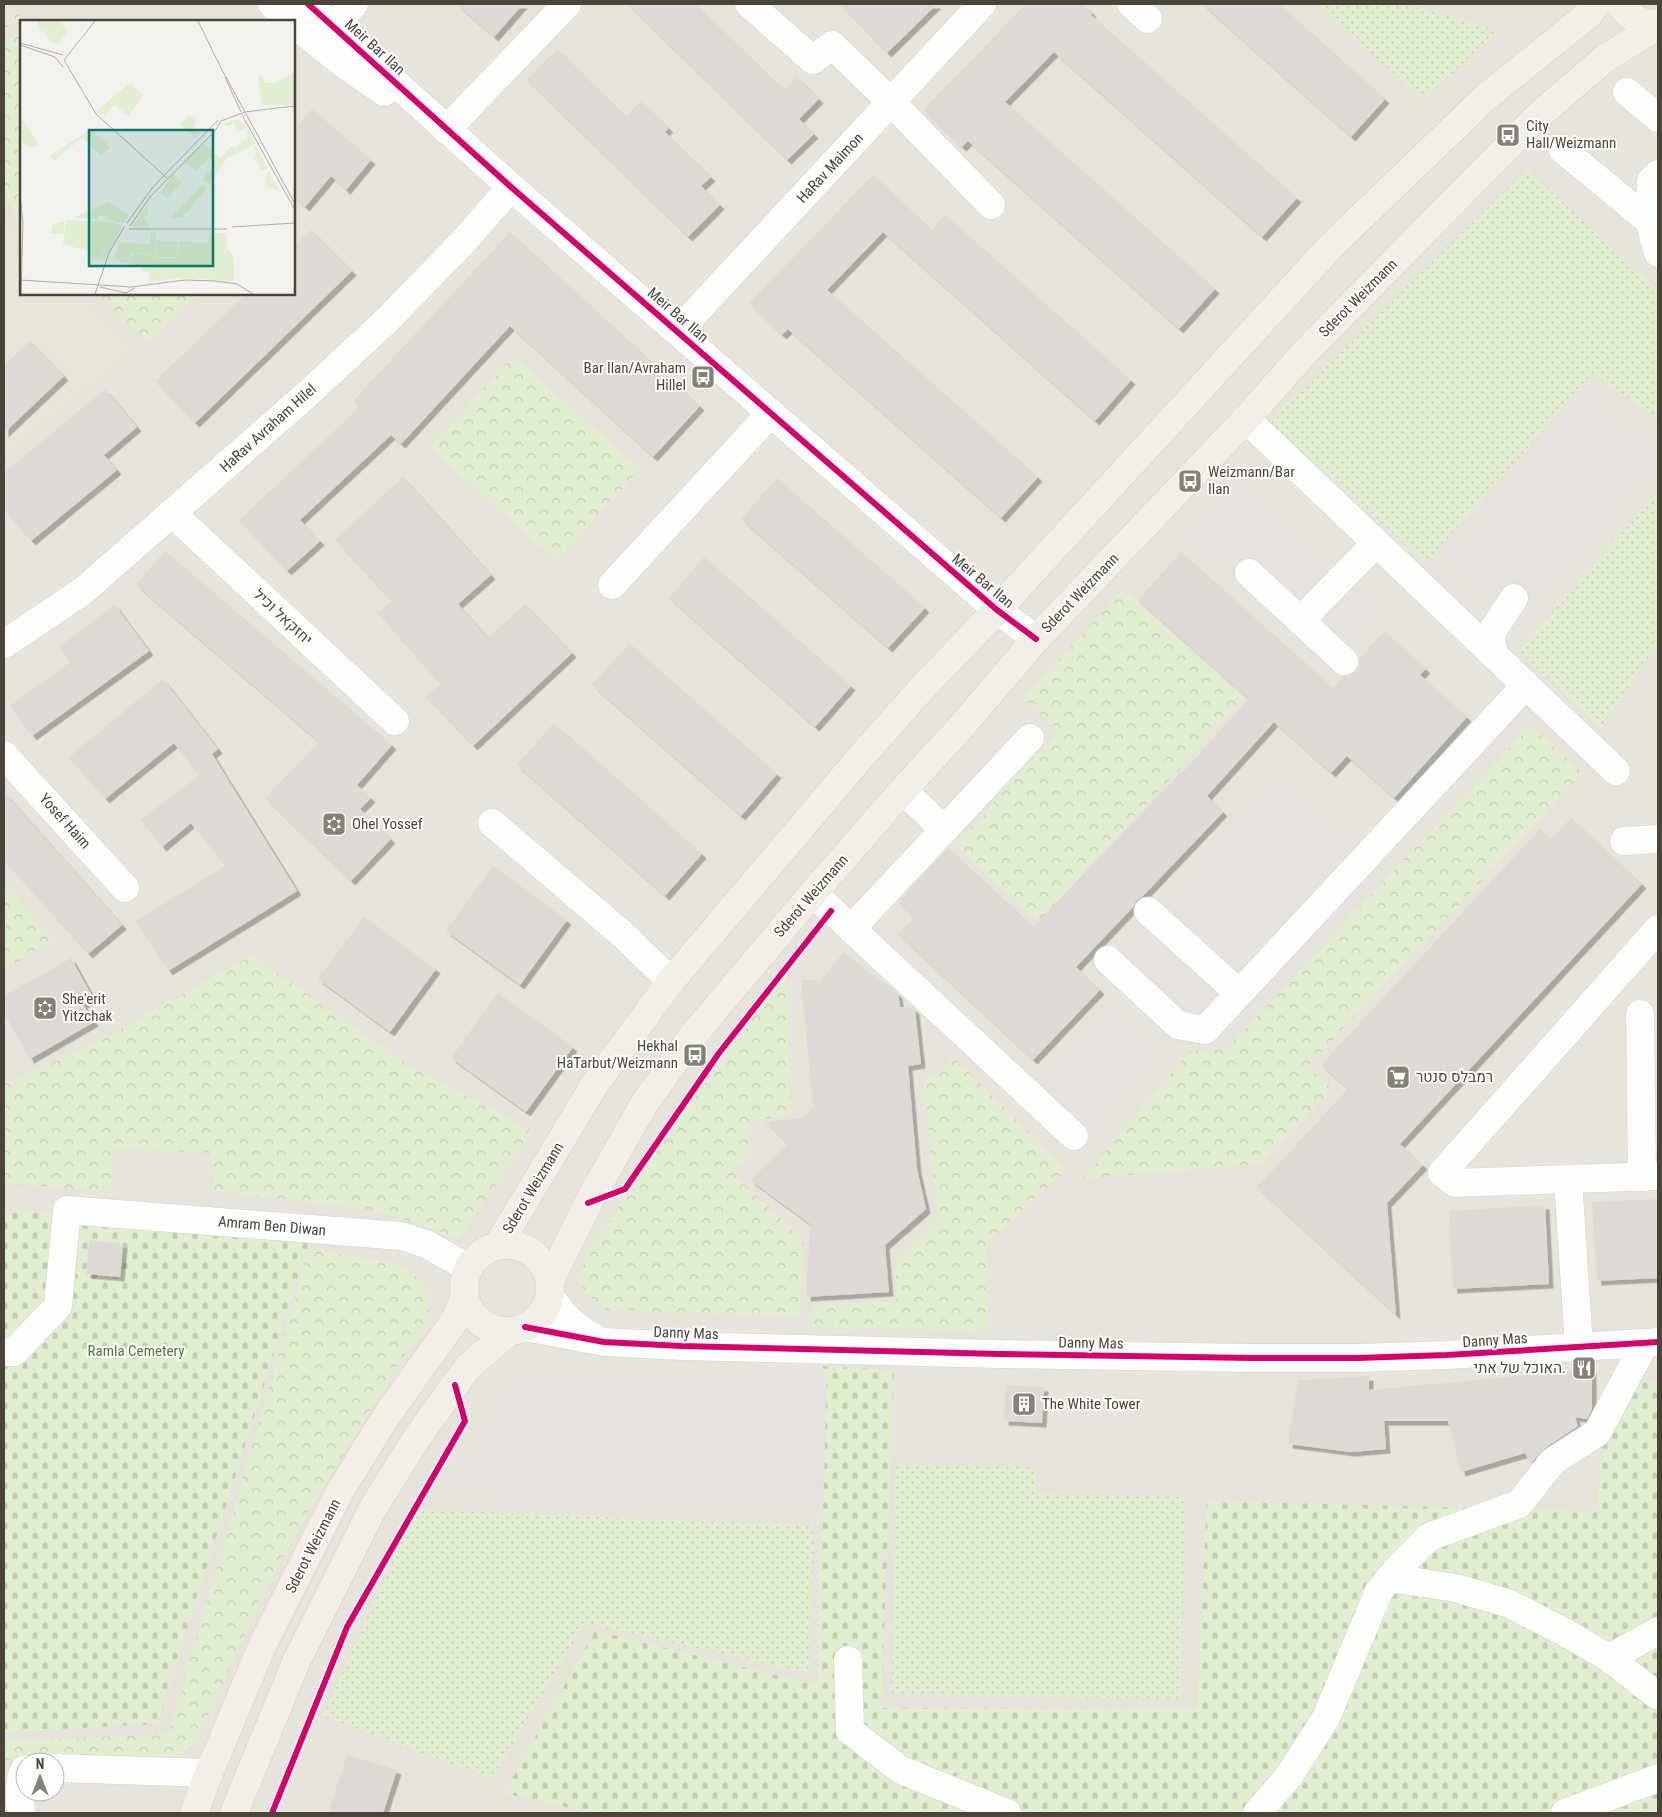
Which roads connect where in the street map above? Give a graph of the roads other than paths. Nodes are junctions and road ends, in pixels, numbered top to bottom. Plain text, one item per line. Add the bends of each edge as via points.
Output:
1 (272, 4) edge
2 (308, 4) edge
3 (354, 4) edge
4 (568, 4) edge
5 (749, 4) edge
6 (982, 4) edge
7 (1596, 4) edge
8 (1620, 4) edge
9 (290, 20) edge
10 (295, 24) edge
11 (1658, 25) edge
12 (334, 26) junction
13 (1627, 92) dead end
14 (891, 102) junction
15 (1658, 118) edge
16 (446, 130) junction
17 (1563, 150) dead end
18 (1658, 174) edge
19 (511, 188) junction
20 (991, 206) dead end
21 (1650, 221) junction
22 (1658, 253) edge
23 (678, 331) junction
24 (771, 413) junction
25 (1246, 418) junction
26 (172, 513) junction
27 (1376, 543) junction
28 (1249, 573) dead end
29 (612, 585) dead end
30 (997, 610) junction
31 (1300, 621) junction
32 (1460, 623) junction
33 (1036, 639) junction
34 (4, 644) edge
35 (1495, 656) junction
36 (1344, 661) dead end
37 (1526, 685) junction
38 (395, 721) dead end
39 (1030, 738) dead end
40 (4, 755) edge
41 (1616, 771) dead end
42 (903, 790) junction
43 (492, 823) dead end
44 (944, 830) junction
45 (1658, 839) edge
46 (1624, 841) dead end
47 (125, 888) dead end
48 (813, 893) junction
49 (1148, 911) dead end
50 (851, 929) junction
51 (1658, 929) edge
52 (1108, 960) dead end
53 (671, 981) junction
54 (1239, 993) junction
55 (1640, 1014) dead end
56 (1074, 1136) dead end
57 (1650, 1176) edge
58 (1568, 1179) junction
59 (498, 1245) junction
60 (469, 1268) junction
61 (550, 1288) junction
62 (465, 1297) junction
63 (517, 1329) junction
64 (604, 1342) junction
65 (1652, 1342) edge
66 (1578, 1347) junction
67 (4, 1352) edge
68 (1390, 1578) junction
69 (1658, 1631) edge
70 (1609, 1658) junction
71 (848, 1660) dead end
72 (1658, 1696) edge
73 (65, 1768) edge
74 (209, 1773) junction
75 (1658, 1778) edge
76 (194, 1813) edge
77 (234, 1813) edge
78 (1007, 1813) edge
79 (1257, 1813) edge
80 (1565, 1813) edge

1 - 9 street, Meir Bar Ilan
2 - 12 street, Meir Bar Ilan
3 - 12 street
4 - 16 street
5 - 14 street via 813,60 832,45
6 - 14 street, HaRav Maimon
7 - 30 main road, Sderot Weizmann via 1589,14 1486,96 1332,245
8 - 11 main road via 1636,20
10 - 16 street, Meir Bar Ilan via 388,94
11 - 25 main road, Sderot Weizmann via 1604,59 1537,117 1307,350
12 - 16 street, Meir Bar Ilan
13 - 15 street
14 - 20 street
14 - 23 street, HaRav Maimon
16 - 19 street, Meir Bar Ilan
17 - 21 street
18 - 21 street via 1651,181
19 - 23 street, Meir Bar Ilan
19 - 26 street, HaRav Avraham Hilel via 384,322
21 - 22 street
23 - 24 street, Meir Bar Ilan
24 - 29 street
24 - 30 street, Meir Bar Ilan
25 - 27 street
25 - 33 main road, Sderot Weizmann
26 - 34 street, HaRav Avraham Hilel via 83,591
26 - 38 street, יחזקאל וכיל
27 - 31 street
27 - 32 street
28 - 31 street
30 - 33 street, Meir Bar Ilan
30 - 53 main road, Sderot Weizmann via 860,758
31 - 36 street
32 - 35 street
32 - 35 street via 1483,622 1514,598 1492,633
33 - 42 main road, Sderot Weizmann
35 - 37 street
37 - 41 street
37 - 54 street
39 - 44 street
40 - 47 street, Yosef Haim
42 - 44 street
42 - 48 main road, Sderot Weizmann
43 - 53 street via 622,934
44 - 50 street
45 - 46 street
48 - 50 street
48 - 61 main road, Sderot Weizmann via 695,1033 644,1104 588,1203
49 - 54 street
50 - 56 street
51 - 58 street via 1442,1173 1455,1183
52 - 54 street via 1178,1025 1205,1030
53 - 59 main road, Sderot Weizmann via 595,1084
55 - 57 street
57 - 58 street
58 - 66 street
59 - 60 main road via 486,1250
59 - 61 main road via 512,1245 537,1256 546,1268
60 - 62 main road via 464,1283
60 - 67 street, Amram Ben Diwan via 426,1244 401,1236 67,1210 58,1306 14,1352
61 - 63 main road via 545,1309 536,1320
61 - 64 street, Danny Mas via 567,1320 583,1333
62 - 63 main road via 469,1309 486,1325 498,1330
62 - 74 main road, Sderot Weizmann via 455,1320 387,1415 340,1491 262,1646
63 - 64 street, Danny Mas
63 - 77 main road via 468,1367 418,1436 373,1508 296,1662
64 - 66 street, Danny Mas via 1252,1358 1448,1355
65 - 66 street, Danny Mas
65 - 68 street via 1597,1434 1553,1461 1519,1504 1429,1537
68 - 70 street via 1456,1588 1510,1604
68 - 79 street via 1379,1591 1326,1718 1289,1776
69 - 70 street
70 - 72 street
71 - 78 street via 850,1731 901,1770
73 - 74 street
74 - 76 main road, Sderot Weizmann
75 - 80 street

